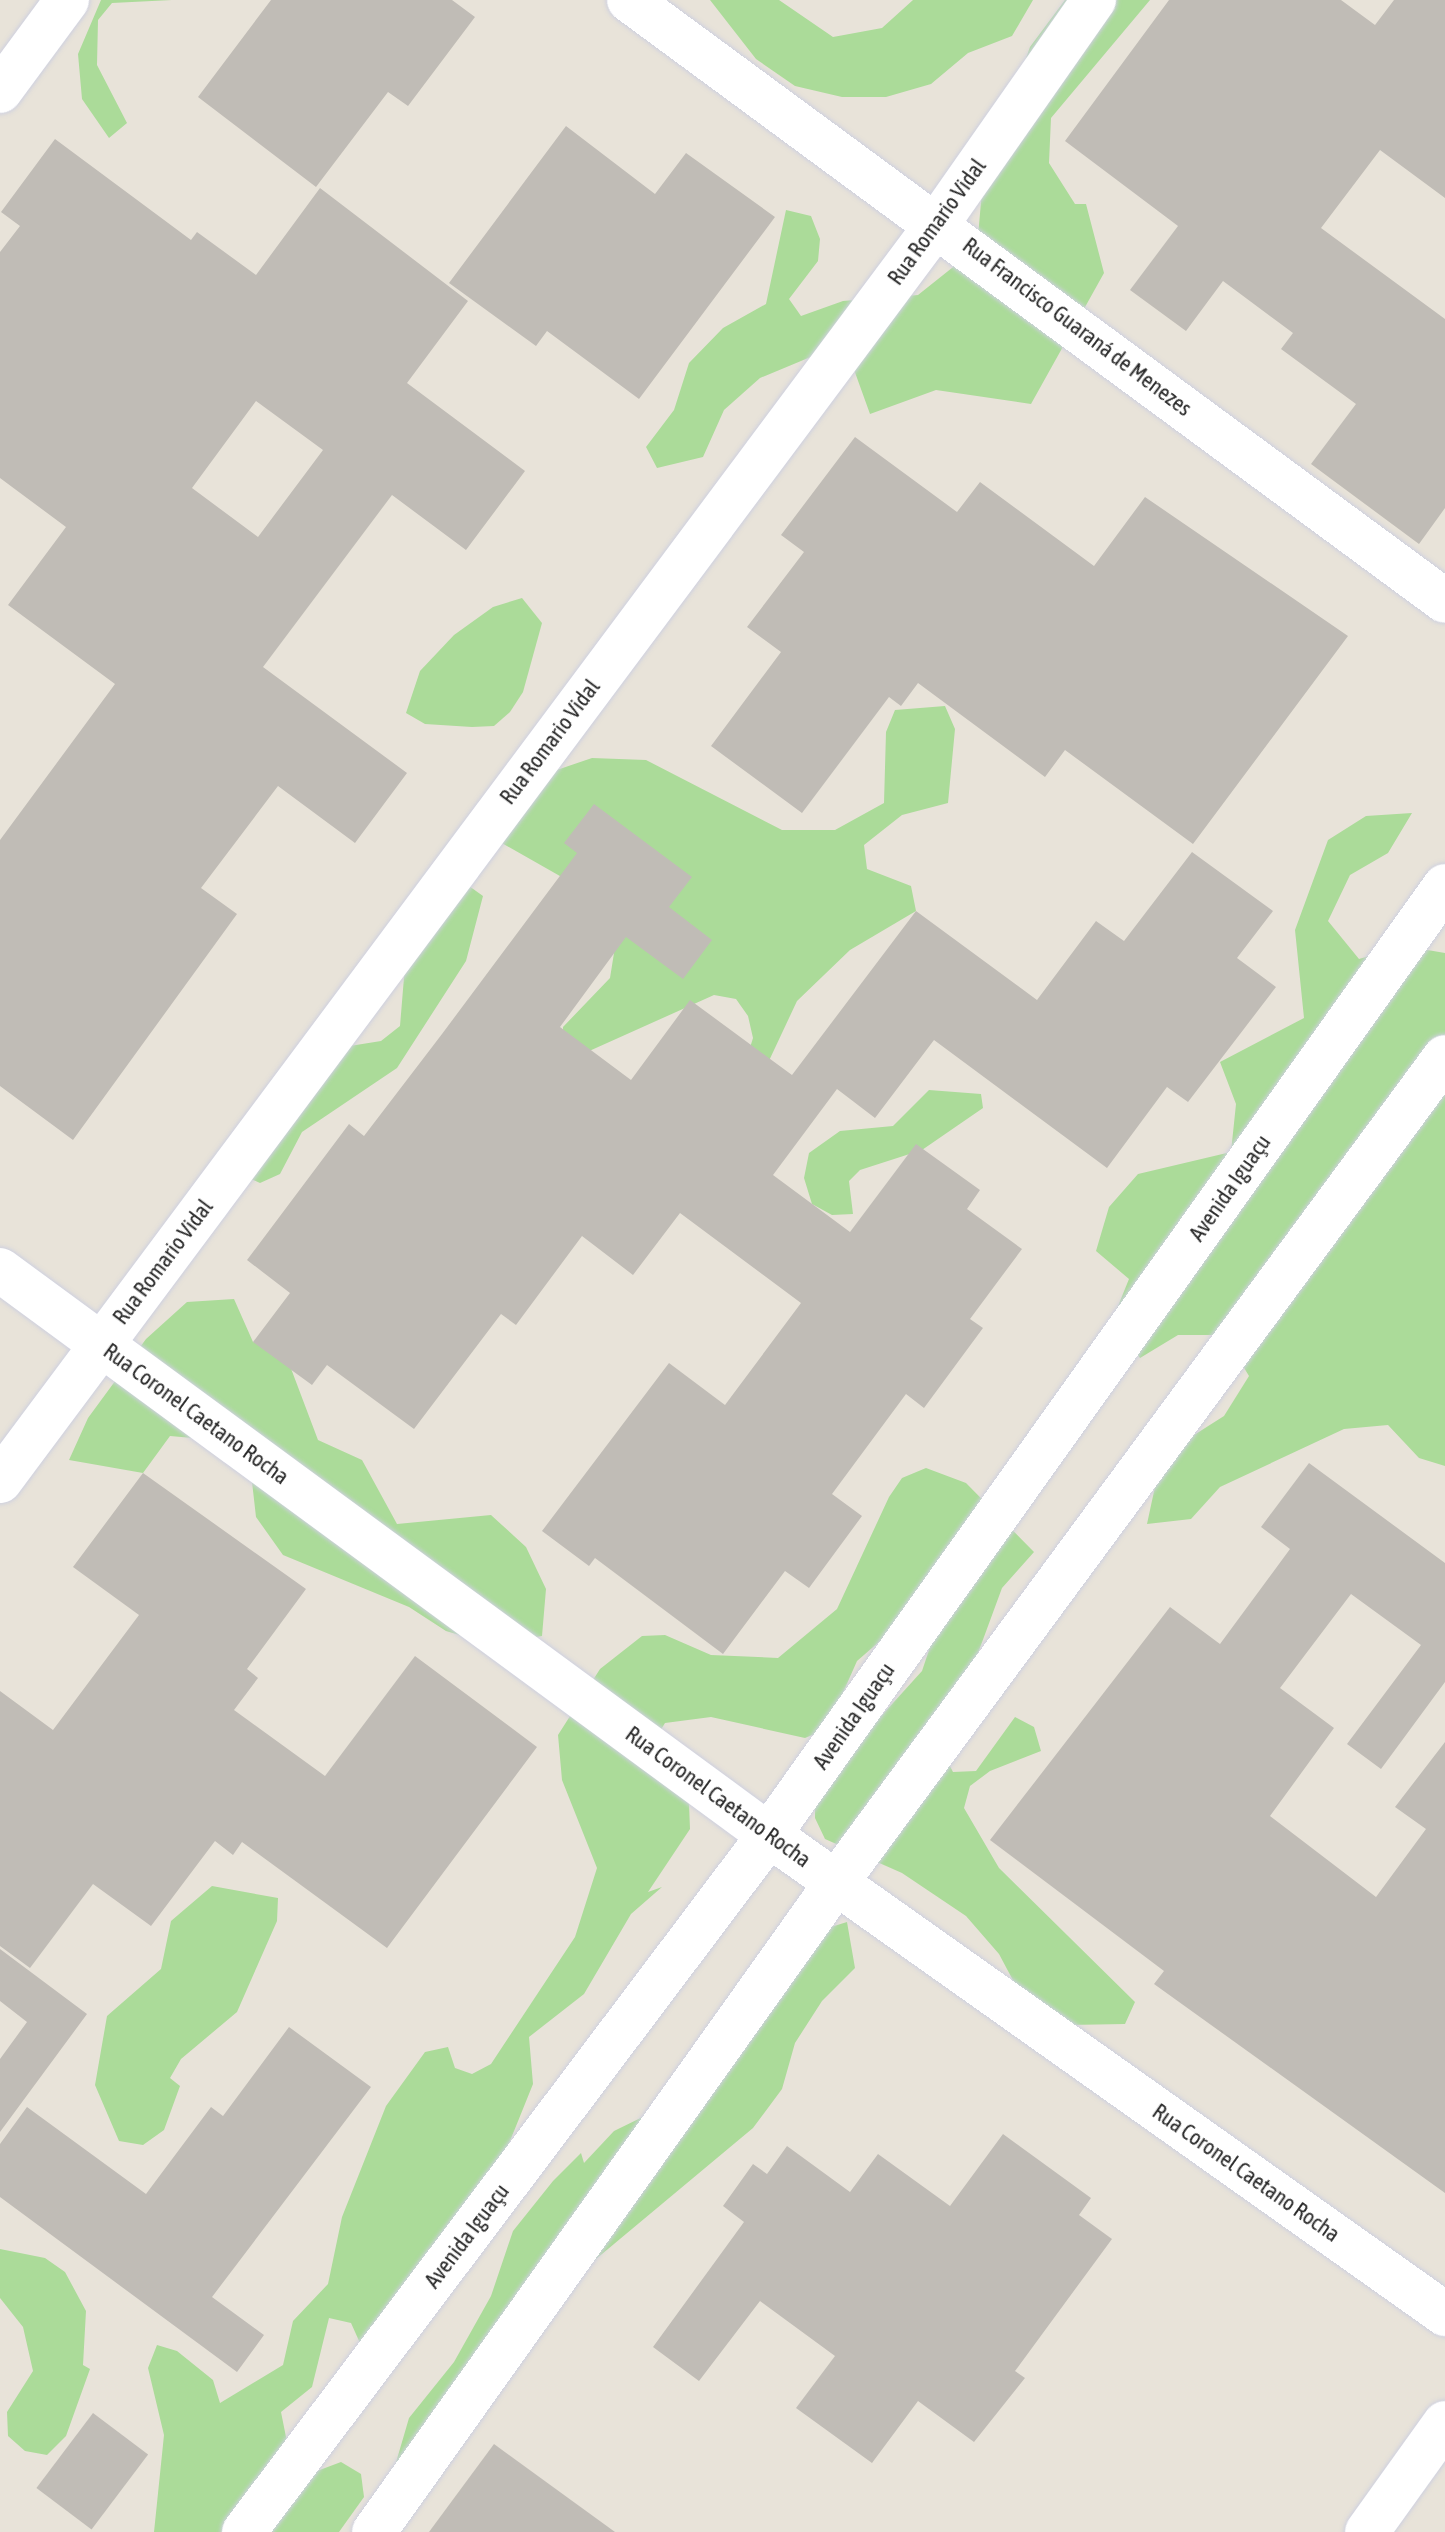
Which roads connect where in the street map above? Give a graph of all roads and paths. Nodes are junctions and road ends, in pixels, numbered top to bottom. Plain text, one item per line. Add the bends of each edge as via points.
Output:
1 (67, 0) edge
2 (629, 0) edge
3 (1094, 0) edge
4 (0, 91) edge
5 (937, 224) junction
6 (1445, 601) edge
7 (1445, 886) edge
8 (1445, 1057) edge
9 (0, 1270) edge
10 (101, 1344) junction
11 (0, 1481) edge
12 (769, 1835) junction
13 (836, 1883) junction
14 (1445, 2314) edge
15 (1445, 2423) edge
16 (244, 2532) edge
17 (374, 2532) edge
18 (1367, 2532) edge

1 - 4 street
2 - 5 street, Rua Francisco Guaraná de Menezes
3 - 5 street, Rua Romario Vidal
5 - 6 street, Rua Francisco Guaraná de Menezes
5 - 10 street, Rua Romario Vidal
7 - 12 street, Avenida Iguaçu
8 - 13 street
9 - 10 street, Rua Coronel Caetano Rocha
10 - 11 street, Rua Romario Vidal
10 - 12 street, Rua Coronel Caetano Rocha
12 - 13 street, Rua Coronel Caetano Rocha
12 - 16 street, Avenida Iguaçu
13 - 14 street, Rua Coronel Caetano Rocha
13 - 17 street
15 - 18 street

